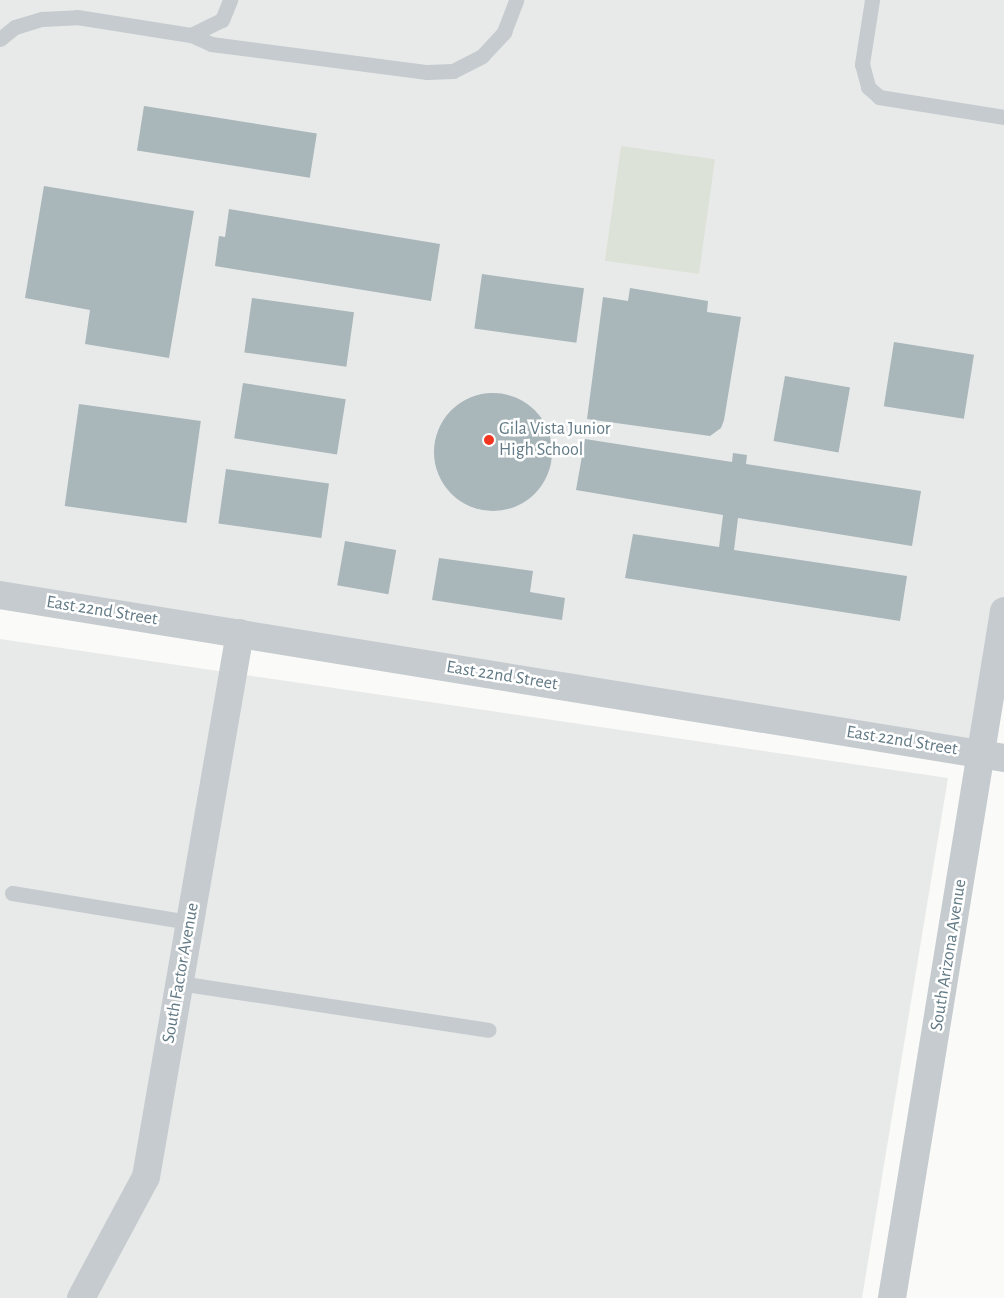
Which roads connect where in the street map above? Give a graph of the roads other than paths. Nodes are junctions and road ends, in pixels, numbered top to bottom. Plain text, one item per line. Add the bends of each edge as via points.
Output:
1 (230, 0) edge
2 (516, 0) edge
3 (872, 0) edge
4 (191, 35) junction
5 (0, 39) edge
6 (1004, 117) edge
7 (0, 595) edge
8 (1004, 611) edge
9 (240, 634) junction
10 (993, 756) edge
11 (12, 893) dead end
12 (190, 922) junction
13 (179, 983) junction
14 (488, 1030) dead end
15 (81, 1298) edge
16 (892, 1298) edge

1 - 4 lane via 222,20
2 - 4 lane via 504,32 482,56 454,71 427,72 211,44
3 - 6 lane via 862,64 868,87 879,97
4 - 5 lane via 77,16 42,19 15,27
7 - 9 street, East 22nd Street
8 - 10 street, South Arizona Avenue
9 - 10 street, East 22nd Street
9 - 12 street, South Factor Avenue
10 - 16 street, South Arizona Avenue
11 - 12 lane
12 - 13 street, South Factor Avenue
13 - 14 lane
13 - 15 street, South Factor Avenue via 146,1177

